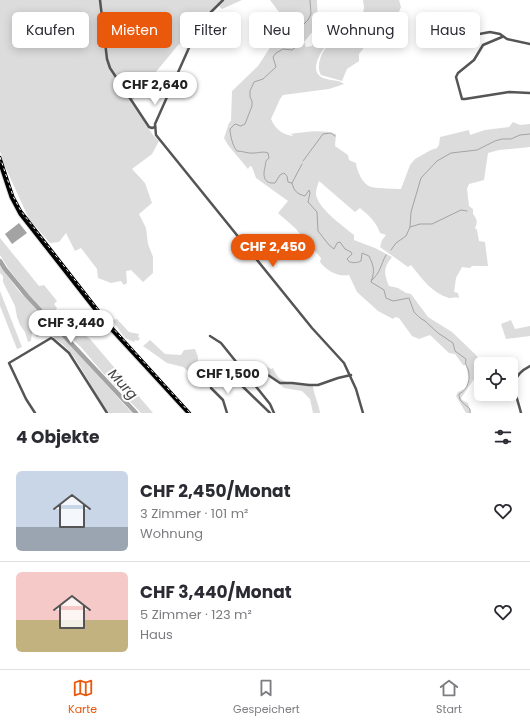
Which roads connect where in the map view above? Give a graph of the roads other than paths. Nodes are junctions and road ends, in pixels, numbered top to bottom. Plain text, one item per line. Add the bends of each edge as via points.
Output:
1 (100, 0) edge
2 (223, 0) edge
3 (480, 34) edge
4 (502, 37) junction
5 (530, 44) edge
6 (530, 93) edge
7 (155, 127) junction
8 (0, 164) edge
9 (210, 336) dead end
10 (530, 366) edge
11 (210, 367) dead end
12 (351, 375) junction
13 (224, 378) junction
14 (252, 381) junction
15 (230, 385) dead end
16 (211, 388) dead end
17 (35, 413) edge
18 (107, 413) edge
19 (188, 413) edge
20 (227, 413) edge
21 (270, 413) edge
22 (274, 413) edge
23 (363, 413) edge
24 (521, 413) edge

1 - 7 street via 110,68 149,127
2 - 7 street via 196,32
3 - 4 street via 490,32
4 - 5 street
4 - 6 street via 483,45 474,60 458,73 456,77 462,99 509,92
7 - 12 street via 156,135 312,328 344,362
8 - 19 main road via 11,197 20,214 107,325
9 - 14 street via 221,343
10 - 24 street via 520,373 514,382
11 - 13 street
12 - 14 street via 318,385 280,383 260,372
12 - 23 street
13 - 15 street
13 - 21 street via 236,380
14 - 22 street
16 - 20 street via 222,400
17 - 18 street via 9,364 53,338 69,353

